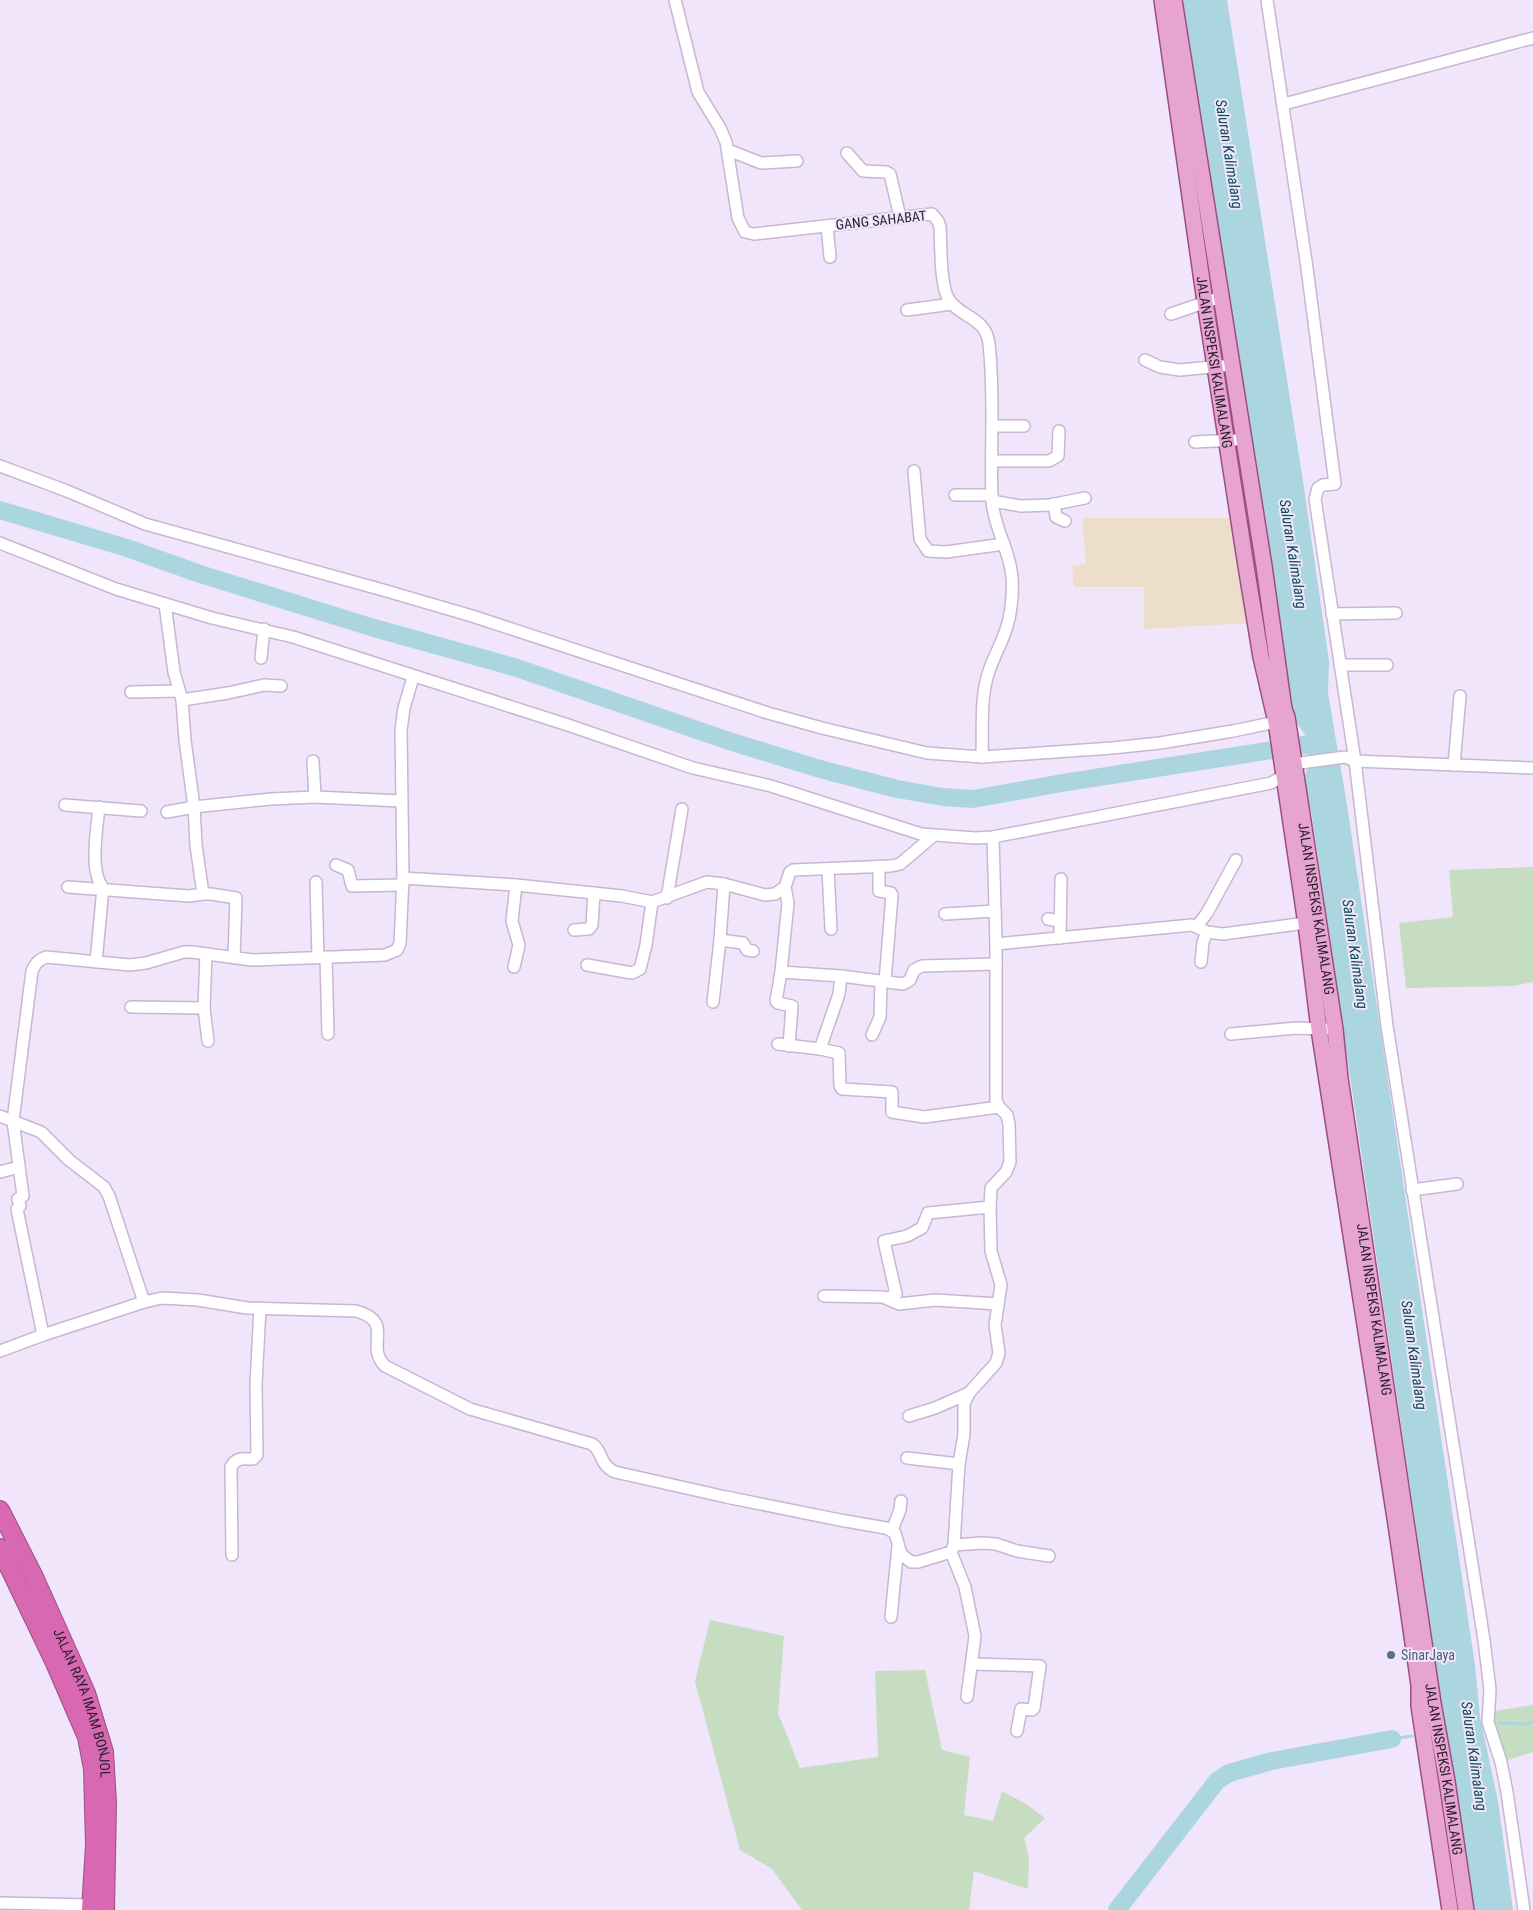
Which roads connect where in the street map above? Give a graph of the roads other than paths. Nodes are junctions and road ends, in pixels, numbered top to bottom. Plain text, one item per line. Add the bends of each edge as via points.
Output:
1 (675, 0) edge
2 (1162, 0) edge
3 (1174, 0) edge
4 (1267, 0) edge
5 (1533, 38) edge
6 (1284, 104) junction
7 (728, 150) junction
8 (847, 153) dead end
9 (797, 162) dead end
10 (900, 217) junction
11 (827, 226) junction
12 (830, 257) dead end
13 (1221, 297) junction
14 (1205, 302) junction
15 (952, 304) junction
16 (907, 310) dead end
17 (1172, 314) dead end
18 (1144, 360) dead end
19 (1232, 365) junction
20 (1215, 367) junction
21 (993, 426) junction
22 (1024, 426) dead end
23 (1059, 431) dead end
24 (1244, 438) junction
25 (1227, 441) junction
26 (1195, 442) dead end
27 (992, 461) junction
28 (0, 466) edge
29 (914, 471) dead end
30 (955, 495) dead end
31 (992, 498) junction
32 (1085, 498) dead end
33 (1054, 504) junction
34 (1065, 521) dead end
35 (0, 543) edge
36 (1004, 544) junction
37 (165, 604) junction
38 (1396, 613) dead end
39 (1332, 614) junction
40 (264, 629) junction
41 (1268, 656) junction
42 (261, 658) dead end
43 (1340, 665) junction
44 (1387, 665) dead end
45 (413, 677) junction
46 (280, 686) dead end
47 (131, 692) dead end
48 (180, 696) junction
49 (1460, 696) dead end
50 (1282, 721) junction
51 (982, 757) junction
52 (1350, 759) junction
53 (313, 761) dead end
54 (1454, 765) junction
55 (1290, 768) junction
56 (1533, 768) edge
57 (315, 798) junction
58 (401, 800) junction
59 (65, 805) dead end
60 (99, 807) junction
61 (194, 807) junction
62 (682, 809) dead end
63 (141, 811) dead end
64 (167, 812) dead end
65 (933, 836) junction
66 (993, 837) junction
67 (1236, 860) dead end
68 (336, 865) dead end
69 (879, 867) junction
70 (828, 869) junction
71 (1061, 879) dead end
72 (316, 882) dead end
73 (403, 882) junction
74 (724, 884) junction
75 (516, 885) junction
76 (68, 887) dead end
77 (785, 887) junction
78 (103, 888) junction
79 (594, 893) junction
80 (203, 894) junction
81 (667, 898) junction
82 (652, 902) junction
83 (995, 911) junction
84 (945, 914) dead end
85 (1048, 919) dead end
86 (1060, 921) junction
87 (1312, 922) junction
88 (1202, 929) junction
89 (574, 930) dead end
90 (831, 930) dead end
91 (1060, 938) junction
92 (720, 940) junction
93 (996, 944) junction
94 (753, 951) dead end
95 (206, 954) junction
96 (234, 958) junction
97 (322, 958) junction
98 (96, 962) junction
99 (1200, 962) dead end
100 (996, 964) junction
101 (587, 966) dead end
102 (514, 967) dead end
103 (781, 972) junction
104 (842, 976) junction
105 (883, 981) junction
106 (713, 1002) dead end
107 (131, 1007) dead end
108 (204, 1008) junction
109 (1319, 1029) junction
110 (1335, 1029) junction
111 (328, 1034) dead end
112 (1231, 1034) dead end
113 (872, 1035) dead end
114 (208, 1041) dead end
115 (820, 1049) junction
116 (999, 1107) junction
117 (0, 1116) edge
118 (13, 1122) junction
119 (19, 1167) junction
120 (0, 1172) edge
121 (1457, 1184) dead end
122 (1412, 1190) junction
123 (990, 1207) junction
124 (1364, 1277) junction
125 (824, 1296) dead end
126 (888, 1298) junction
127 (144, 1302) junction
128 (998, 1304) junction
129 (260, 1308) junction
130 (43, 1334) junction
131 (0, 1351) edge
132 (969, 1393) junction
133 (909, 1416) dead end
134 (907, 1458) dead end
135 (958, 1464) junction
136 (901, 1500) dead end
137 (0, 1510) edge
138 (892, 1530) junction
139 (1402, 1530) junction
140 (898, 1546) junction
141 (0, 1548) edge
142 (953, 1548) junction
143 (232, 1555) dead end
144 (1049, 1556) dead end
145 (891, 1617) dead end
146 (973, 1664) junction
147 (967, 1697) dead end
148 (1017, 1731) dead end
149 (1433, 1751) junction
150 (0, 1902) edge
151 (96, 1908) edge
152 (1450, 1910) edge
153 (1466, 1910) edge
154 (1524, 1910) edge

1 - 7 street, GANG SAHABAT via 698,92 720,128
2 - 14 main road, JALAN INSPEKSI KALIMALANG
3 - 13 main road, JALAN INSPEKSI KALIMALANG
4 - 6 street
5 - 6 street
6 - 39 street via 1335,484 1318,488 1315,499
7 - 9 street via 761,163
7 - 11 street, GANG SAHABAT via 738,218 745,232 754,234
8 - 10 street via 863,171 890,174
10 - 11 street, GANG SAHABAT
10 - 15 street, GANG SAHABAT via 927,213 938,221 944,287
11 - 12 street
13 - 14 street
13 - 19 main road, JALAN INSPEKSI KALIMALANG
14 - 17 street
14 - 20 main road, JALAN INSPEKSI KALIMALANG
15 - 16 street
15 - 21 street via 979,322 988,338
18 - 20 street via 1170,369
19 - 20 street
19 - 24 main road, JALAN INSPEKSI KALIMALANG
20 - 25 main road, JALAN INSPEKSI KALIMALANG
21 - 22 street
21 - 27 street
23 - 27 street via 1056,458
24 - 25 street
24 - 41 main road, JALAN INSPEKSI KALIMALANG via 1264,566
25 - 26 street
25 - 41 main road, JALAN INSPEKSI KALIMALANG
27 - 31 street
28 - 51 street via 145,524 463,614 768,713 918,751
29 - 36 street via 920,539 928,551 946,552
30 - 31 street
31 - 33 street via 1021,506
31 - 36 street
32 - 33 street
33 - 34 street via 1056,517
35 - 37 street via 116,589
36 - 51 street via 1010,563 1012,606 1004,638 985,686
37 - 40 street
37 - 48 street
38 - 39 street
39 - 43 street
40 - 42 street
40 - 45 street
41 - 50 main road, JALAN INSPEKSI KALIMALANG
43 - 44 street
43 - 52 street
45 - 58 street via 401,730
45 - 65 street via 693,768 764,784
46 - 48 street via 264,685 228,693
47 - 48 street
48 - 61 street
49 - 54 street
50 - 51 street via 1160,743
50 - 55 main road, JALAN INSPEKSI KALIMALANG
52 - 54 street
52 - 55 street
52 - 122 street
53 - 57 street
54 - 56 street
55 - 66 street via 1271,783
55 - 87 main road, JALAN INSPEKSI KALIMALANG
57 - 58 street
57 - 61 street
58 - 73 street
59 - 60 street
60 - 63 street
60 - 78 street via 96,876
61 - 64 street
61 - 80 street
62 - 81 street
65 - 66 street
65 - 69 street via 900,864
66 - 83 street
67 - 88 street via 1207,913
68 - 73 street via 348,870 352,886
69 - 70 street
69 - 105 street via 879,891 892,894
70 - 77 street via 793,870
70 - 90 street
71 - 86 street
72 - 97 street
73 - 75 street
73 - 97 street via 397,950 385,955
74 - 77 street via 766,895 781,892
74 - 81 street via 700,884
74 - 92 street
75 - 79 street
75 - 102 street via 512,921 519,945
76 - 78 street
77 - 103 street via 788,903
78 - 80 street via 189,896
78 - 98 street
79 - 82 street
79 - 89 street via 592,925 585,930
80 - 96 street via 236,898
81 - 82 street
82 - 101 street via 640,969 632,973
83 - 84 street
83 - 93 street
85 - 86 street
86 - 91 street
87 - 88 street via 1223,934
87 - 109 main road, JALAN INSPEKSI KALIMALANG
87 - 110 main road, JALAN INSPEKSI KALIMALANG
88 - 91 street via 1192,925
88 - 99 street
91 - 93 street
92 - 94 street via 743,943 747,950
92 - 106 street
93 - 100 street
95 - 96 street
95 - 98 street via 184,952 130,965
95 - 108 street
96 - 97 street
97 - 111 street
98 - 118 street via 46,957 35,964
100 - 105 street via 922,966 914,970 908,982 903,984
100 - 116 street via 996,1100
103 - 104 street
103 - 115 street via 776,1001 792,1006 784,1045
104 - 105 street
104 - 115 street
105 - 113 street via 880,1017
107 - 108 street
108 - 114 street
109 - 110 street
109 - 112 street
109 - 124 main road, JALAN INSPEKSI KALIMALANG
110 - 124 main road, JALAN INSPEKSI KALIMALANG
115 - 116 street via 839,1053 842,1089 892,1092 892,1112 924,1117
116 - 123 street via 1007,1115 1009,1124 1010,1162 1006,1172 991,1188
117 - 118 street
118 - 119 street
118 - 127 street via 41,1132 69,1160 104,1187
119 - 120 street
119 - 130 street via 23,1196 18,1198 20,1206 17,1209
121 - 122 street
122 - 154 street via 1484,1640 1490,1690 1488,1722 1507,1792
123 - 126 street via 928,1213 922,1228 907,1236 884,1241 896,1293
123 - 128 street via 991,1251 1001,1285
124 - 139 main road, JALAN INSPEKSI KALIMALANG
125 - 126 street
126 - 128 street via 899,1304 935,1300
127 - 129 street via 162,1298 184,1299
127 - 130 street
128 - 132 street via 995,1325 998,1358
129 - 138 street via 345,1310 369,1315 377,1328 377,1352 385,1366 456,1404 482,1414 592,1444 604,1465 615,1472
129 - 143 street via 257,1455 253,1459 234,1460 231,1467
130 - 131 street
132 - 133 street
132 - 135 street via 964,1404 964,1434
134 - 135 street
135 - 142 street
136 - 138 street
137 - 151 highway, JALAN RAYA IMAM BONJOL via 86,1693 104,1752 107,1829
138 - 140 street
139 - 149 main road, JALAN INSPEKSI KALIMALANG via 1435,1713
139 - 149 main road, JALAN INSPEKSI KALIMALANG via 1419,1706
140 - 142 street via 901,1554 911,1562
140 - 145 street
141 - 151 highway, JALAN RAYA IMAM BONJOL via 87,1738 94,1769
142 - 144 street via 996,1544
142 - 146 street via 972,1617 975,1636
146 - 147 street
146 - 148 street via 1040,1666 1033,1709 1021,1709
149 - 152 main road, JALAN INSPEKSI KALIMALANG
149 - 153 main road, JALAN INSPEKSI KALIMALANG via 1448,1781
150 - 151 street

